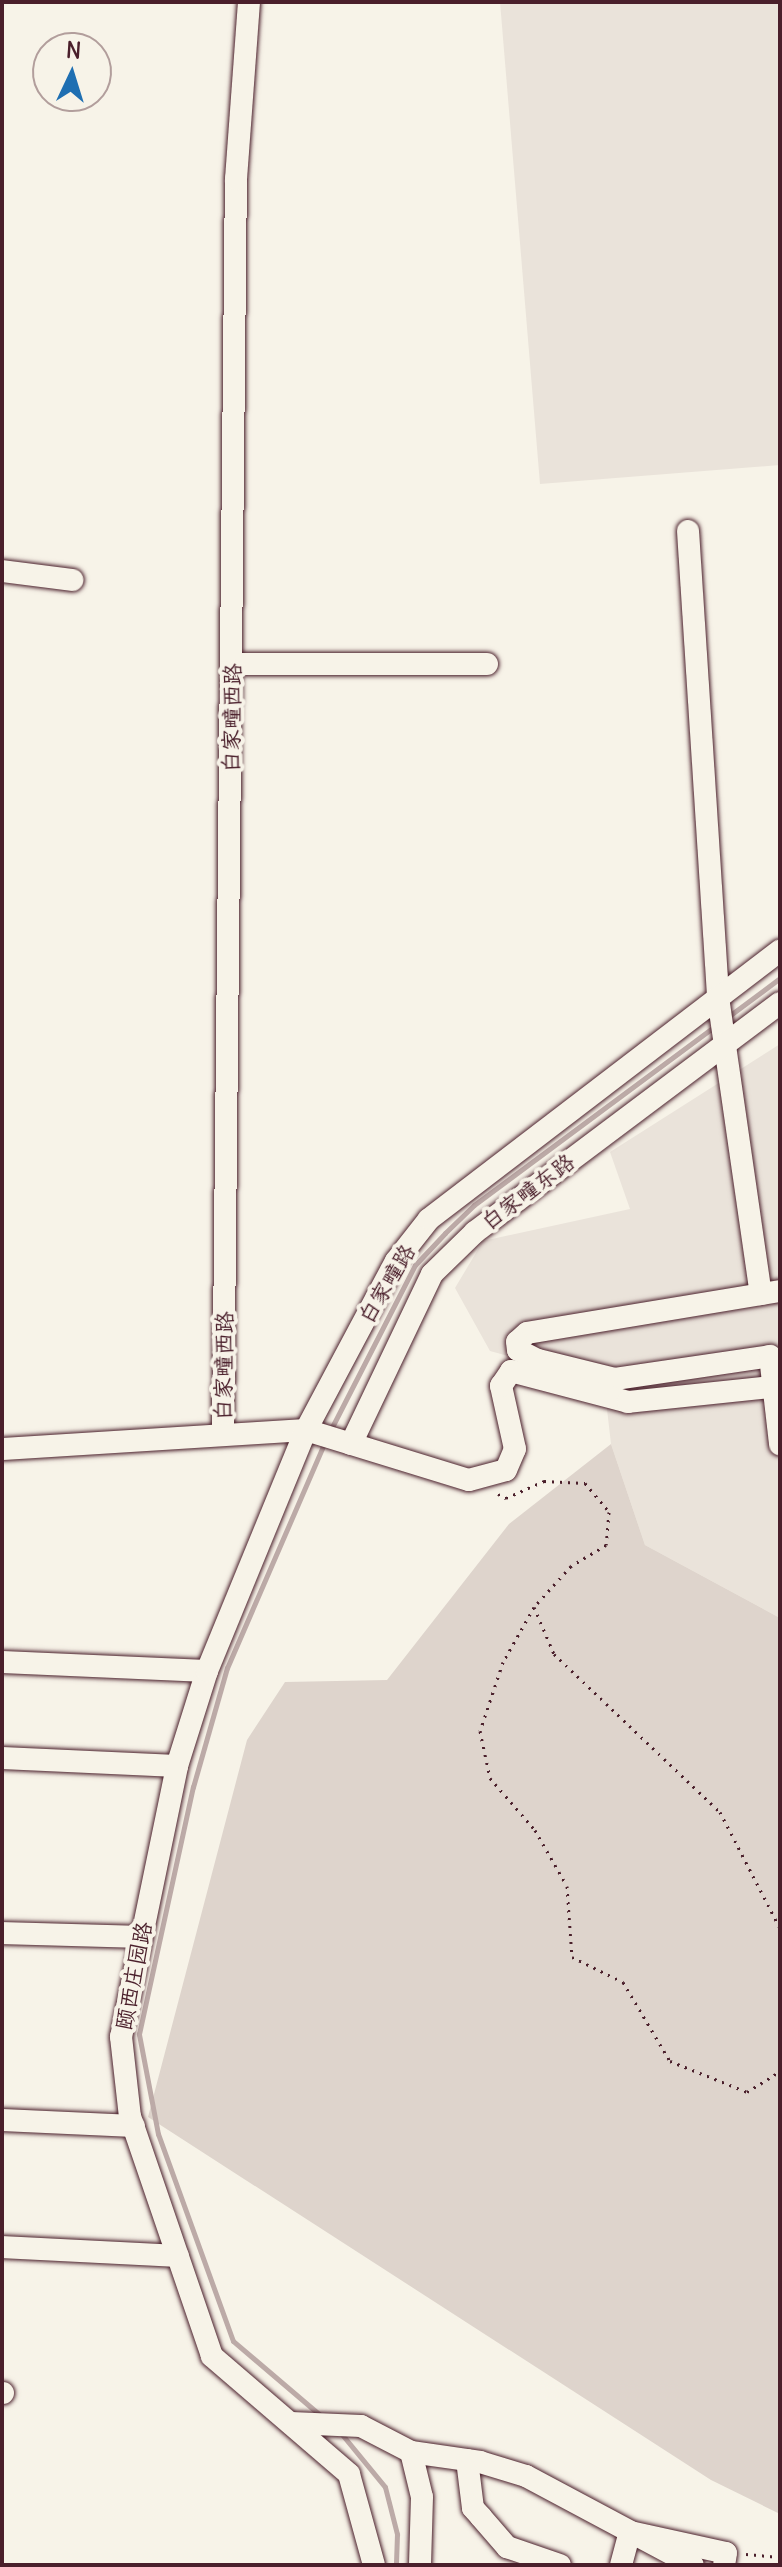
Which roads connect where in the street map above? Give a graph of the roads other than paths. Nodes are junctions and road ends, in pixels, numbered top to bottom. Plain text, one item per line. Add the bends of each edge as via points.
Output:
1 (249, 2) edge
2 (688, 531) dead end
3 (2, 571) edge
4 (72, 580) dead end
5 (233, 664) junction
6 (487, 664) dead end
7 (780, 951) edge
8 (780, 1003) edge
9 (722, 1021) junction
10 (770, 1292) edge
11 (776, 1386) edge
12 (223, 1434) junction
13 (328, 1436) junction
14 (780, 1444) edge
15 (2, 1449) edge
16 (2, 1662) edge
17 (207, 1671) junction
18 (2, 1758) edge
19 (177, 1766) junction
20 (2, 1933) edge
21 (141, 1937) junction
22 (2, 2120) edge
23 (134, 2126) junction
24 (2, 2247) edge
25 (178, 2256) junction
26 (291, 2423) junction
27 (411, 2452) junction
28 (467, 2460) junction
29 (630, 2532) junction
30 (725, 2559) edge
31 (374, 2565) edge
32 (420, 2565) edge
33 (560, 2565) edge
34 (621, 2565) edge
35 (693, 2565) edge

1 - 5 street, 白家疃西路 via 236,179
2 - 9 street
3 - 4 street
5 - 6 street
5 - 12 street, 白家疃西路
7 - 9 street, 白家疃路
8 - 9 street, 白家疃东路
9 - 10 street
9 - 13 street, 白家疃东路 via 432,1274
9 - 13 street, 白家疃路 via 429,1219 396,1261
10 - 11 street via 527,1333 517,1342 518,1350 615,1379 770,1356
11 - 13 street via 628,1402 511,1371 501,1386 515,1449 506,1470 469,1480
11 - 14 street
12 - 13 street
12 - 15 street
13 - 17 street, 颐西庄园路
16 - 17 street
17 - 19 street, 颐西庄园路
18 - 19 street
19 - 21 street, 颐西庄园路
20 - 21 street
21 - 23 street, 颐西庄园路 via 121,2037
22 - 23 street
23 - 25 street, 颐西庄园路
24 - 25 street
25 - 26 street, 颐西庄园路 via 212,2356
26 - 27 street via 361,2426
26 - 31 street, 颐西庄园路 via 349,2474
27 - 28 street
27 - 32 street via 422,2497
28 - 29 street via 526,2476
28 - 33 street via 473,2508 507,2547
29 - 30 street
29 - 34 street
29 - 35 street

